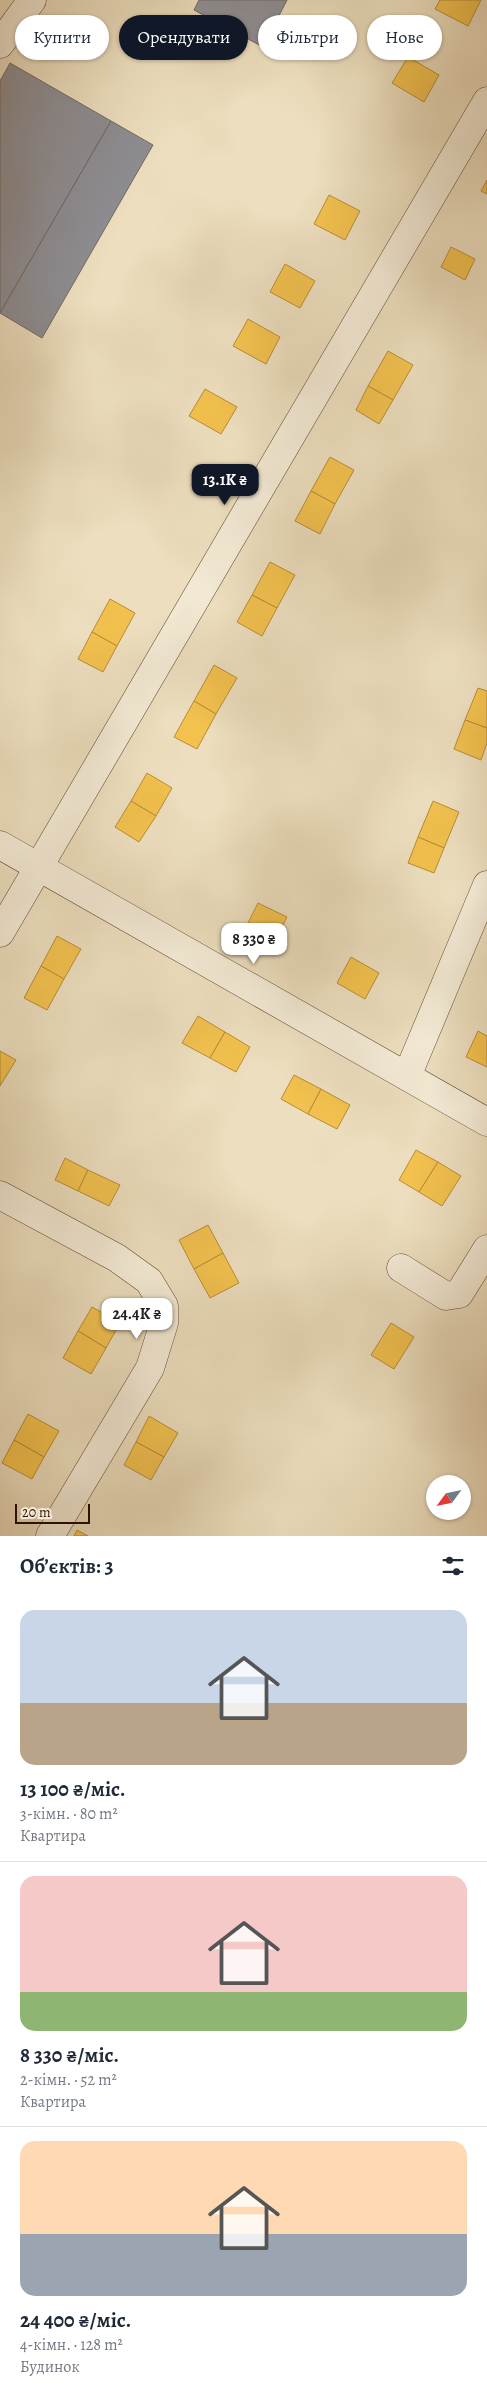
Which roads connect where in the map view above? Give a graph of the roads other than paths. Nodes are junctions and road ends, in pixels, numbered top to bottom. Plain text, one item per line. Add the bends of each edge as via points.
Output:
1 (32, 0) edge
2 (0, 44) edge
3 (487, 101) edge
4 (0, 845) edge
5 (37, 867) junction
6 (487, 885) edge
7 (0, 933) edge
8 (407, 1076) junction
9 (487, 1122) edge
10 (0, 1195) edge
11 (487, 1249) edge
12 (401, 1268) dead end
13 (50, 1536) edge

1 - 2 street
3 - 5 street
4 - 5 street
5 - 7 street
5 - 8 street
6 - 8 street
8 - 9 street
10 - 13 street via 116,1258 149,1281 164,1306 164,1323 150,1368
11 - 12 street via 459,1294 446,1296

